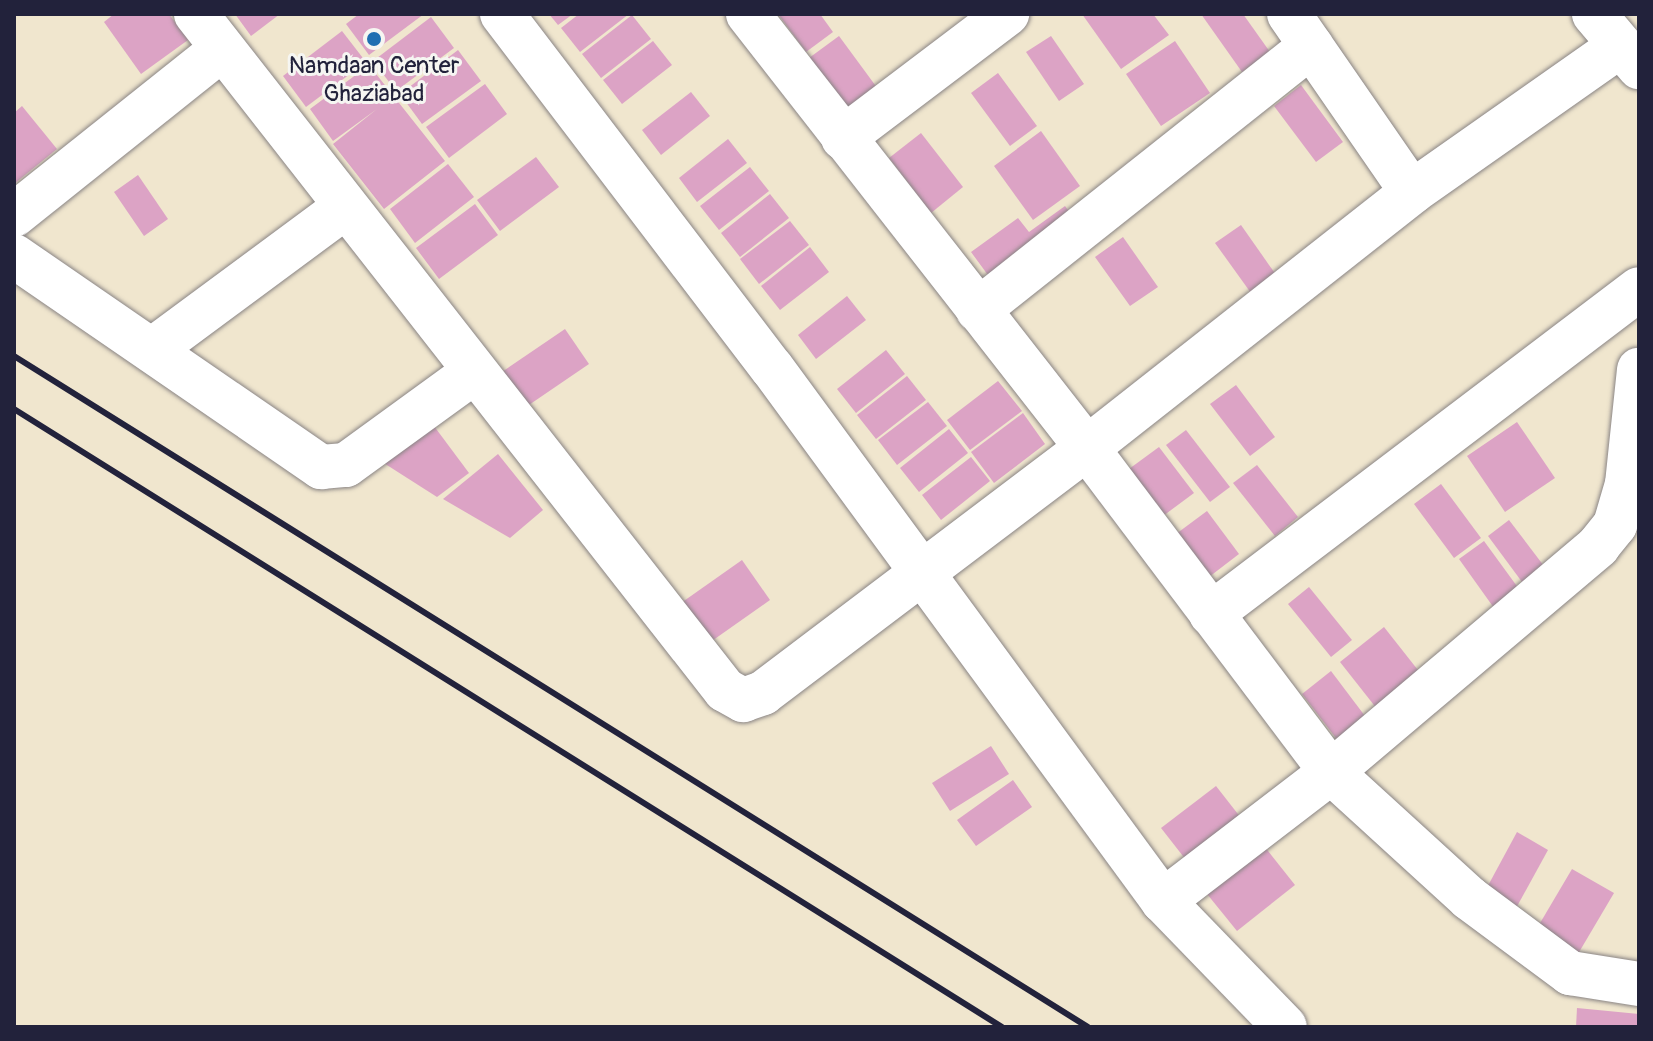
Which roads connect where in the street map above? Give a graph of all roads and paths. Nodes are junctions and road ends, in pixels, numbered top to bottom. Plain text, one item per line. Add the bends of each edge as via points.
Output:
1 (196, 14) edge
2 (502, 14) edge
3 (748, 14) edge
4 (1007, 14) edge
5 (1300, 30) edge
6 (1618, 42) edge
7 (222, 49) junction
8 (843, 138) junction
9 (1412, 192) junction
10 (345, 207) junction
11 (14, 215) edge
12 (14, 256) edge
13 (1639, 289) edge
14 (978, 310) junction
15 (152, 350) junction
16 (1639, 370) edge
17 (474, 372) junction
18 (1087, 448) junction
19 (919, 575) junction
20 (1211, 614) junction
21 (1331, 772) junction
22 (1163, 901) junction
23 (1639, 984) edge
24 (1285, 1027) edge

1 - 7 street
2 - 19 street via 772,368
3 - 8 street
4 - 8 street
5 - 9 street
5 - 14 street
6 - 9 street
7 - 10 street
7 - 11 street
8 - 14 street
9 - 18 street
10 - 15 street
10 - 17 street
12 - 15 street
13 - 20 street
14 - 18 street
15 - 17 street via 329,469 346,465
16 - 21 street via 1627,484 1615,525 1598,546
17 - 19 street via 725,690 743,700 763,693
18 - 19 street
18 - 20 street
19 - 22 street
20 - 21 street
21 - 22 street
21 - 23 street via 1469,898 1570,973
22 - 24 street

